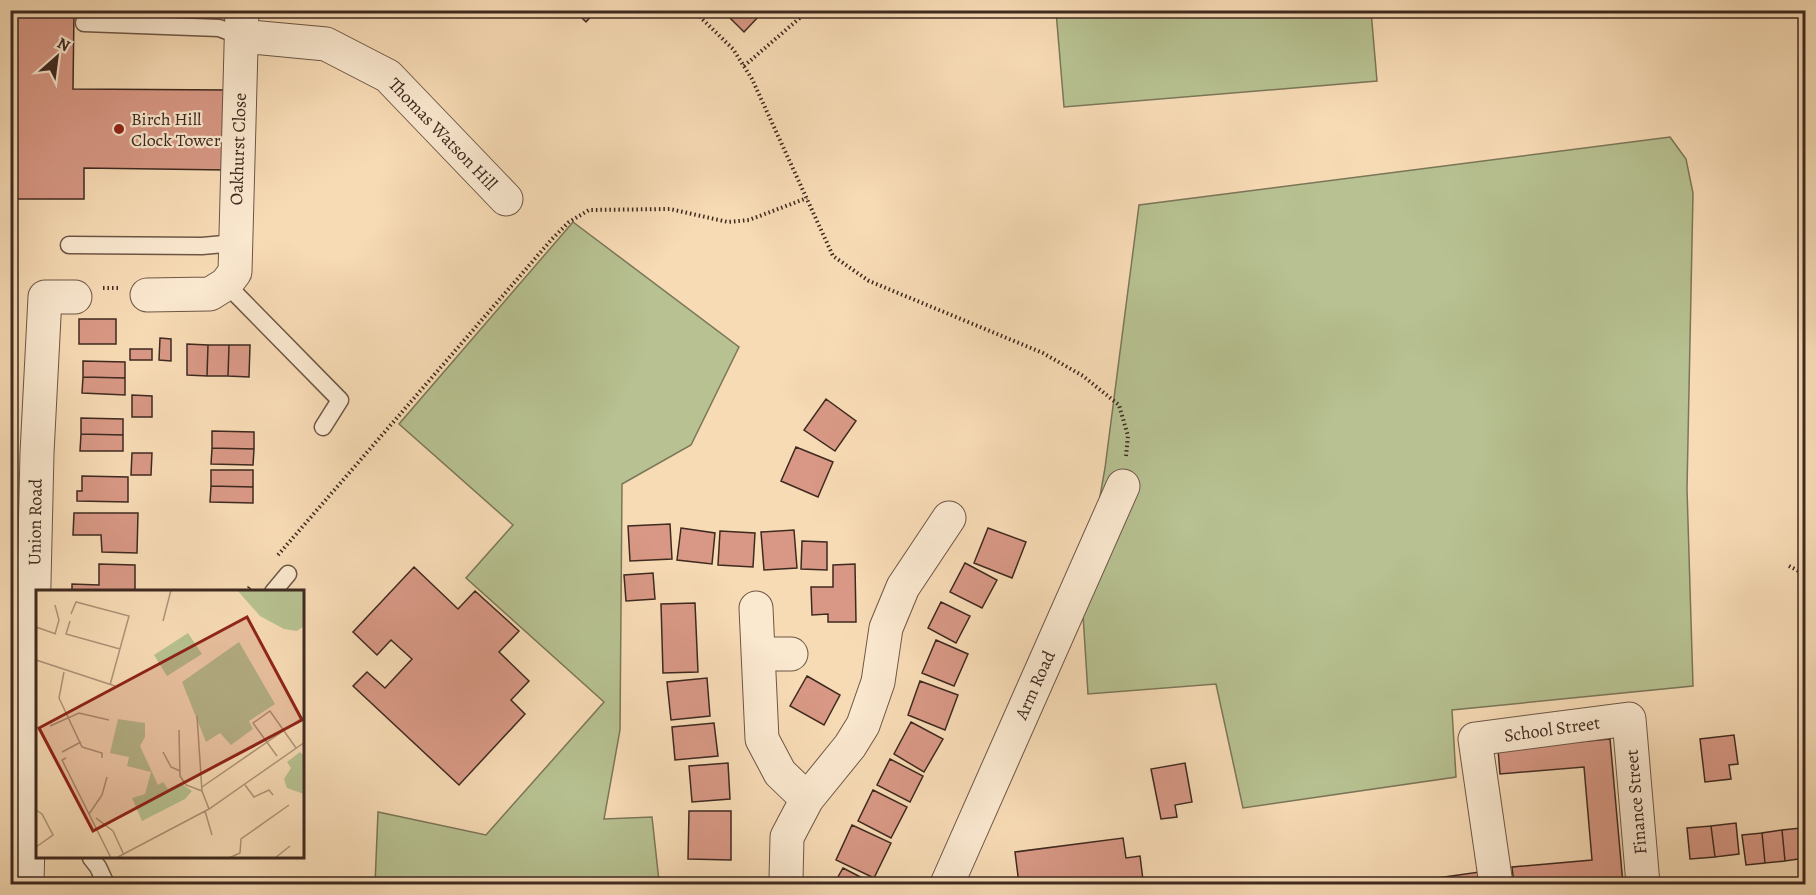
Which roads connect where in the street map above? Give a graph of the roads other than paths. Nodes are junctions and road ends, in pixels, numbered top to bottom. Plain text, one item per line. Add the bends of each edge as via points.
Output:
1 (84, 23) dead end
2 (241, 23) edge
3 (506, 199) dead end
4 (235, 243) junction
5 (69, 246) dead end
6 (226, 284) junction
7 (147, 295) road end
8 (47, 297) road end
9 (323, 427) dead end
10 (1123, 486) road end
11 (949, 518) dead end
12 (288, 574) dead end
13 (275, 590) edge
14 (756, 608) dead end
15 (758, 654) junction
16 (791, 654) dead end
17 (1629, 718) joint
18 (33, 764) edge
19 (807, 799) junction
20 (33, 821) edge
21 (92, 859) edge
22 (27, 885) edge
23 (106, 885) edge
24 (788, 885) edge
25 (946, 885) edge
26 (1496, 885) edge
27 (1643, 885) edge

1 - 2 lane via 219,28
2 - 3 street, Thomas Watson Hill via 326,44 388,76
2 - 4 street, Oakhurst Close
4 - 5 lane
4 - 6 street, Oakhurst Close via 234,272
6 - 7 street via 210,294
6 - 9 lane via 340,400
8 - 18 street, Union Road via 37,453
10 - 25 street, Arm Road
11 - 19 street via 903,586 886,628 878,682 863,725
12 - 13 lane
14 - 15 street
15 - 16 street
15 - 19 street via 762,739 780,773
17 - 26 street, School Street via 1476,739
17 - 27 street, Finance Street
18 - 20 street, Union Road
19 - 24 street via 787,837
20 - 22 street, Union Road
21 - 23 lane

